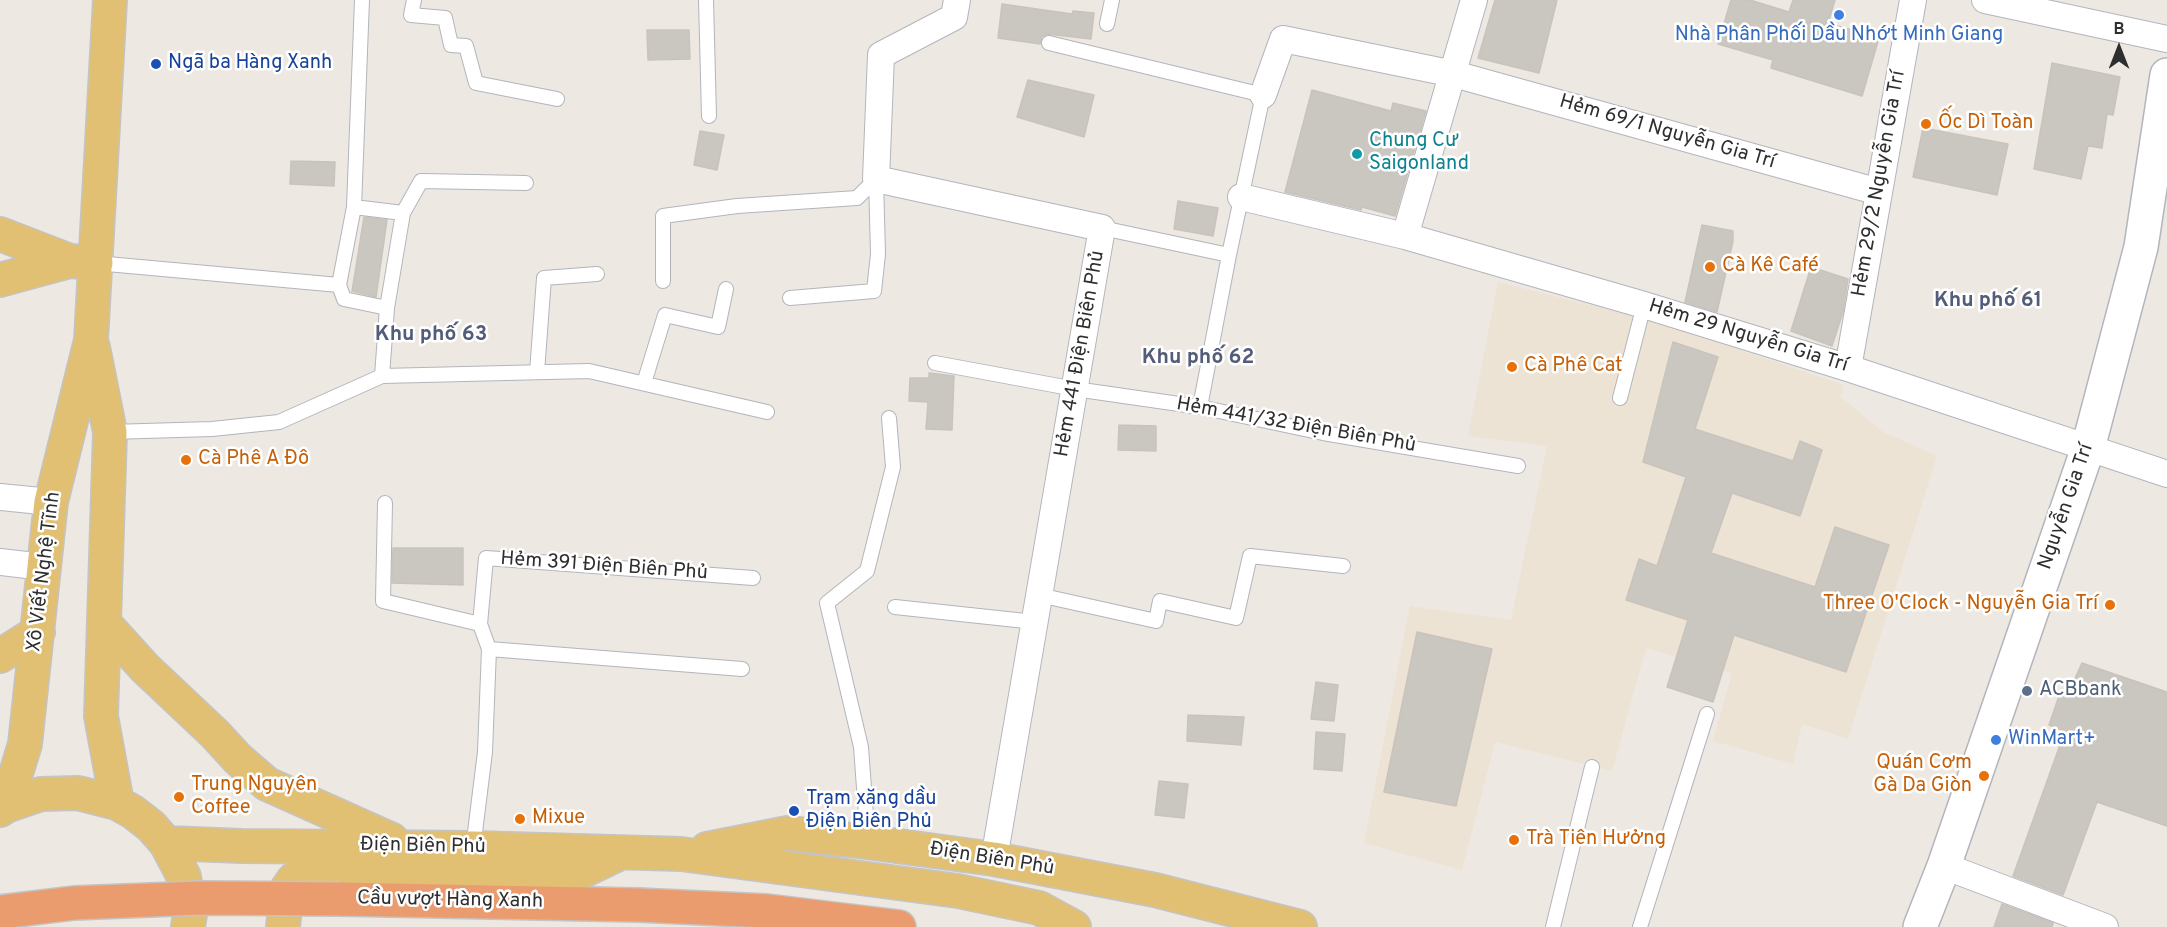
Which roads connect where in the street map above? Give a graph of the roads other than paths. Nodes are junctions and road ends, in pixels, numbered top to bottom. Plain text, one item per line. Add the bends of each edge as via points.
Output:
1 (110, 0) edge
2 (362, 0) edge
3 (414, 0) edge
4 (706, 0) edge
5 (957, 0) edge
6 (1112, 0) edge
7 (1474, 0) edge
8 (1913, 0) edge
9 (1985, 0) edge
10 (1107, 24) dead end
11 (2167, 39) edge
12 (1049, 43) dead end
13 (1454, 74) junction
14 (2167, 75) edge
15 (1263, 95) junction
16 (557, 99) dead end
17 (709, 116) dead end
18 (876, 180) junction
19 (526, 183) dead end
20 (1879, 192) junction
21 (1241, 196) junction
22 (354, 207) junction
23 (403, 213) junction
24 (1102, 228) junction
25 (0, 234) edge
26 (1405, 236) junction
27 (1229, 255) junction
28 (83, 262) junction
29 (597, 274) dead end
30 (0, 280) edge
31 (663, 281) dead end
32 (339, 285) junction
33 (726, 289) dead end
34 (790, 298) dead end
35 (1644, 305) junction
36 (387, 308) junction
37 (91, 340) junction
38 (935, 363) dead end
39 (1848, 368) junction
40 (537, 372) junction
41 (382, 376) junction
42 (644, 382) junction
43 (1075, 389) junction
44 (1620, 398) dead end
45 (1200, 407) junction
46 (767, 412) dead end
47 (889, 418) dead end
48 (110, 432) junction
49 (2088, 448) junction
50 (1518, 465) dead end
51 (2167, 474) edge
52 (0, 497) edge
53 (51, 502) junction
54 (385, 503) dead end
55 (0, 562) edge
56 (1343, 566) dead end
57 (44, 567) junction
58 (753, 578) dead end
59 (1039, 595) junction
60 (896, 607) dead end
61 (1035, 622) junction
62 (480, 624) junction
63 (106, 625) junction
64 (38, 632) junction
65 (489, 649) junction
66 (0, 656) edge
67 (742, 669) dead end
68 (1707, 714) dead end
69 (1592, 767) dead end
70 (117, 803) junction
71 (3, 808) edge
72 (868, 842) junction
73 (166, 843) junction
74 (408, 847) junction
75 (473, 848) junction
76 (620, 853) junction
77 (681, 854) junction
78 (994, 859) junction
79 (1944, 866) junction
80 (0, 912) edge
81 (188, 927) edge
82 (283, 927) edge
83 (899, 927) edge
84 (1074, 927) edge
85 (1300, 927) edge
86 (1553, 927) edge
87 (1640, 927) edge
88 (1920, 927) edge
89 (2105, 927) edge

1 - 28 main road, Xô Viết Nghệ Tĩnh
2 - 22 lane
3 - 16 lane via 411,15 445,18 451,45 466,46 476,83
4 - 17 lane
5 - 18 street via 954,17 881,55
6 - 10 lane
7 - 13 street
8 - 20 street, Hẻm 29/2 Nguyễn Gia Trí
9 - 11 street
12 - 15 lane
13 - 15 street, Hẻm 69/1 Nguyễn Gia Trí via 1283,39
13 - 20 street, Hẻm 69/1 Nguyễn Gia Trí
13 - 26 street
14 - 49 street, Nguyễn Gia Trí via 2140,247
15 - 21 lane
18 - 24 street, Hẻm 441 Điện Biên Phủ
18 - 31 lane via 857,198 737,206 663,216
18 - 34 lane via 878,254 874,291
19 - 23 lane via 421,181
20 - 39 street, Hẻm 29/2 Nguyễn Gia Trí
21 - 26 street, Hẻm 29 Nguyễn Gia Trí
21 - 27 lane
22 - 23 lane
22 - 32 lane
23 - 36 lane
24 - 27 lane
24 - 43 street, Hẻm 441 Điện Biên Phủ
25 - 28 main road
26 - 35 street, Hẻm 29 Nguyễn Gia Trí
27 - 45 lane
28 - 30 main road
28 - 32 lane
28 - 37 main road, Xô Viết Nghệ Tĩnh
29 - 40 lane via 544,278
32 - 36 lane via 344,299
33 - 42 lane via 718,327 665,315
35 - 39 street, Hẻm 29 Nguyễn Gia Trí
35 - 44 lane
36 - 41 lane
37 - 48 main road, Xô Viết Nghệ Tĩnh
37 - 53 main road, Xô Viết Nghệ Tĩnh
38 - 43 lane, Hẻm 441/32 Điện Biên Phủ
39 - 49 street, Hẻm 29 Nguyễn Gia Trí
40 - 41 lane
40 - 42 lane via 589,371
41 - 48 lane via 279,422 212,429
42 - 46 lane
43 - 45 lane, Hẻm 441/32 Điện Biên Phủ
43 - 59 street, Hẻm 441 Điện Biên Phủ
45 - 50 lane, Hẻm 441/32 Điện Biên Phủ via 1323,433
47 - 72 lane via 893,467 867,571 827,603 861,747
48 - 63 main road, Xô Viết Nghệ Tĩnh
49 - 51 street, Hẻm 29 Nguyễn Gia Trí
49 - 79 street, Nguyễn Gia Trí
52 - 53 street
53 - 57 main road, Xô Viết Nghệ Tĩnh
54 - 62 lane via 383,601
55 - 57 street
56 - 59 lane via 1250,556 1236,618 1160,601 1156,621
57 - 64 main road, Xô Viết Nghệ Tĩnh
58 - 62 lane, Hẻm 391 Điện Biên Phủ via 486,558
59 - 61 street, Hẻm 441 Điện Biên Phủ
60 - 61 lane
61 - 78 street, Hẻm 441 Điện Biên Phủ
62 - 65 lane, Hẻm 391 Điện Biên Phủ
63 - 70 main road, Xô Viết Nghệ Tĩnh via 102,716
63 - 74 main road via 145,668 267,784
64 - 66 main road
64 - 71 main road, Xô Viết Nghệ Tĩnh via 25,744
65 - 67 lane
65 - 75 lane, Hẻm 391 Điện Biên Phủ via 485,752
68 - 87 lane
69 - 86 lane
70 - 71 main road via 78,793 41,794
70 - 73 main road via 151,826
72 - 77 main road, Điện Biên Phủ via 788,833
72 - 78 main road, Điện Biên Phủ
73 - 74 main road, Điện Biên Phủ
73 - 81 main road via 184,877 190,914
74 - 75 main road, Điện Biên Phủ
75 - 76 main road, Điện Biên Phủ
76 - 77 main road, Điện Biên Phủ
76 - 82 main road via 562,881 307,874 294,879 287,889
77 - 84 main road, Điện Biên Phủ via 958,891 1039,908
78 - 85 main road, Điện Biên Phủ via 1155,890
79 - 88 street, Nguyễn Gia Trí
79 - 89 street
80 - 83 highway, Cầu vượt Hàng Xanh, bridge via 74,903 200,898 352,899 767,911

